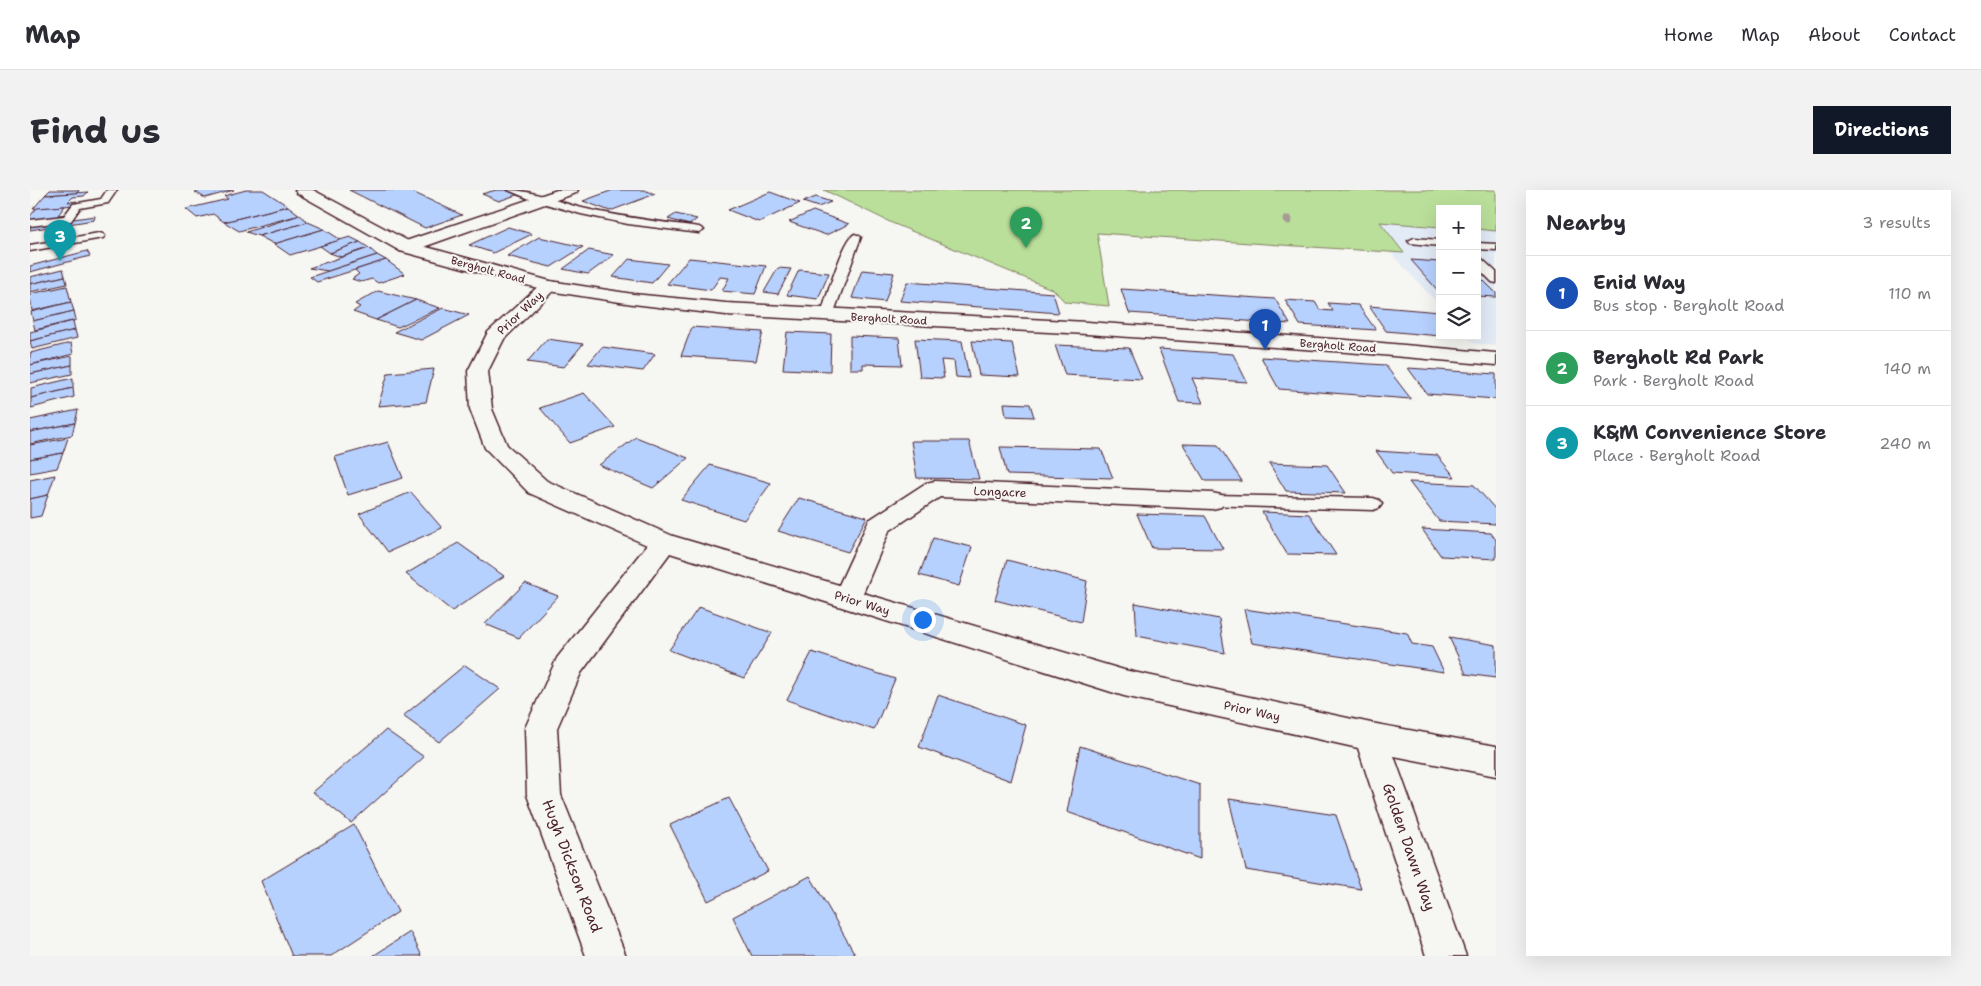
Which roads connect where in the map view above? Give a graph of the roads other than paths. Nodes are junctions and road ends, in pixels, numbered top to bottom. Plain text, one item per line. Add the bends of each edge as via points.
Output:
1 (112, 190) edge
2 (302, 190) edge
3 (513, 190) edge
4 (571, 190) edge
5 (540, 201) junction
6 (30, 223) edge
7 (699, 230) dead end
8 (99, 236) dead end
9 (856, 237) dead end
10 (1414, 240) dead end
11 (1436, 243) edge
12 (1481, 246) edge
13 (406, 247) junction
14 (1496, 247) edge
15 (30, 248) edge
16 (1481, 264) edge
17 (1496, 279) edge
18 (549, 286) junction
19 (828, 315) junction
20 (1496, 360) edge
21 (1212, 501) joint
22 (1373, 504) dead end
23 (664, 542) junction
24 (847, 598) junction
25 (1372, 737) junction
26 (1496, 761) edge
27 (606, 956) edge
28 (1446, 956) edge

1 - 6 lane via 104,202 77,206 67,218
2 - 13 street, Bergholt Road
3 - 5 lane
4 - 5 street
5 - 7 lane via 614,218
5 - 13 street
8 - 15 lane
9 - 19 lane
10 - 11 lane
12 - 14 lane
13 - 18 street, Bergholt Road
16 - 17 lane
18 - 19 street, Bergholt Road via 726,309
18 - 23 street, Prior Way via 495,336 478,370 481,409 497,448 538,487
19 - 20 street, Bergholt Road via 1347,346
21 - 22 lane
21 - 24 street, Longacre via 935,489 878,526
23 - 24 street, Prior Way
23 - 27 street, Hugh Dickson Road via 568,667 541,728 544,795
24 - 25 street, Prior Way via 1124,683
25 - 26 street, Prior Way
25 - 28 street, Golden Dawn Way

